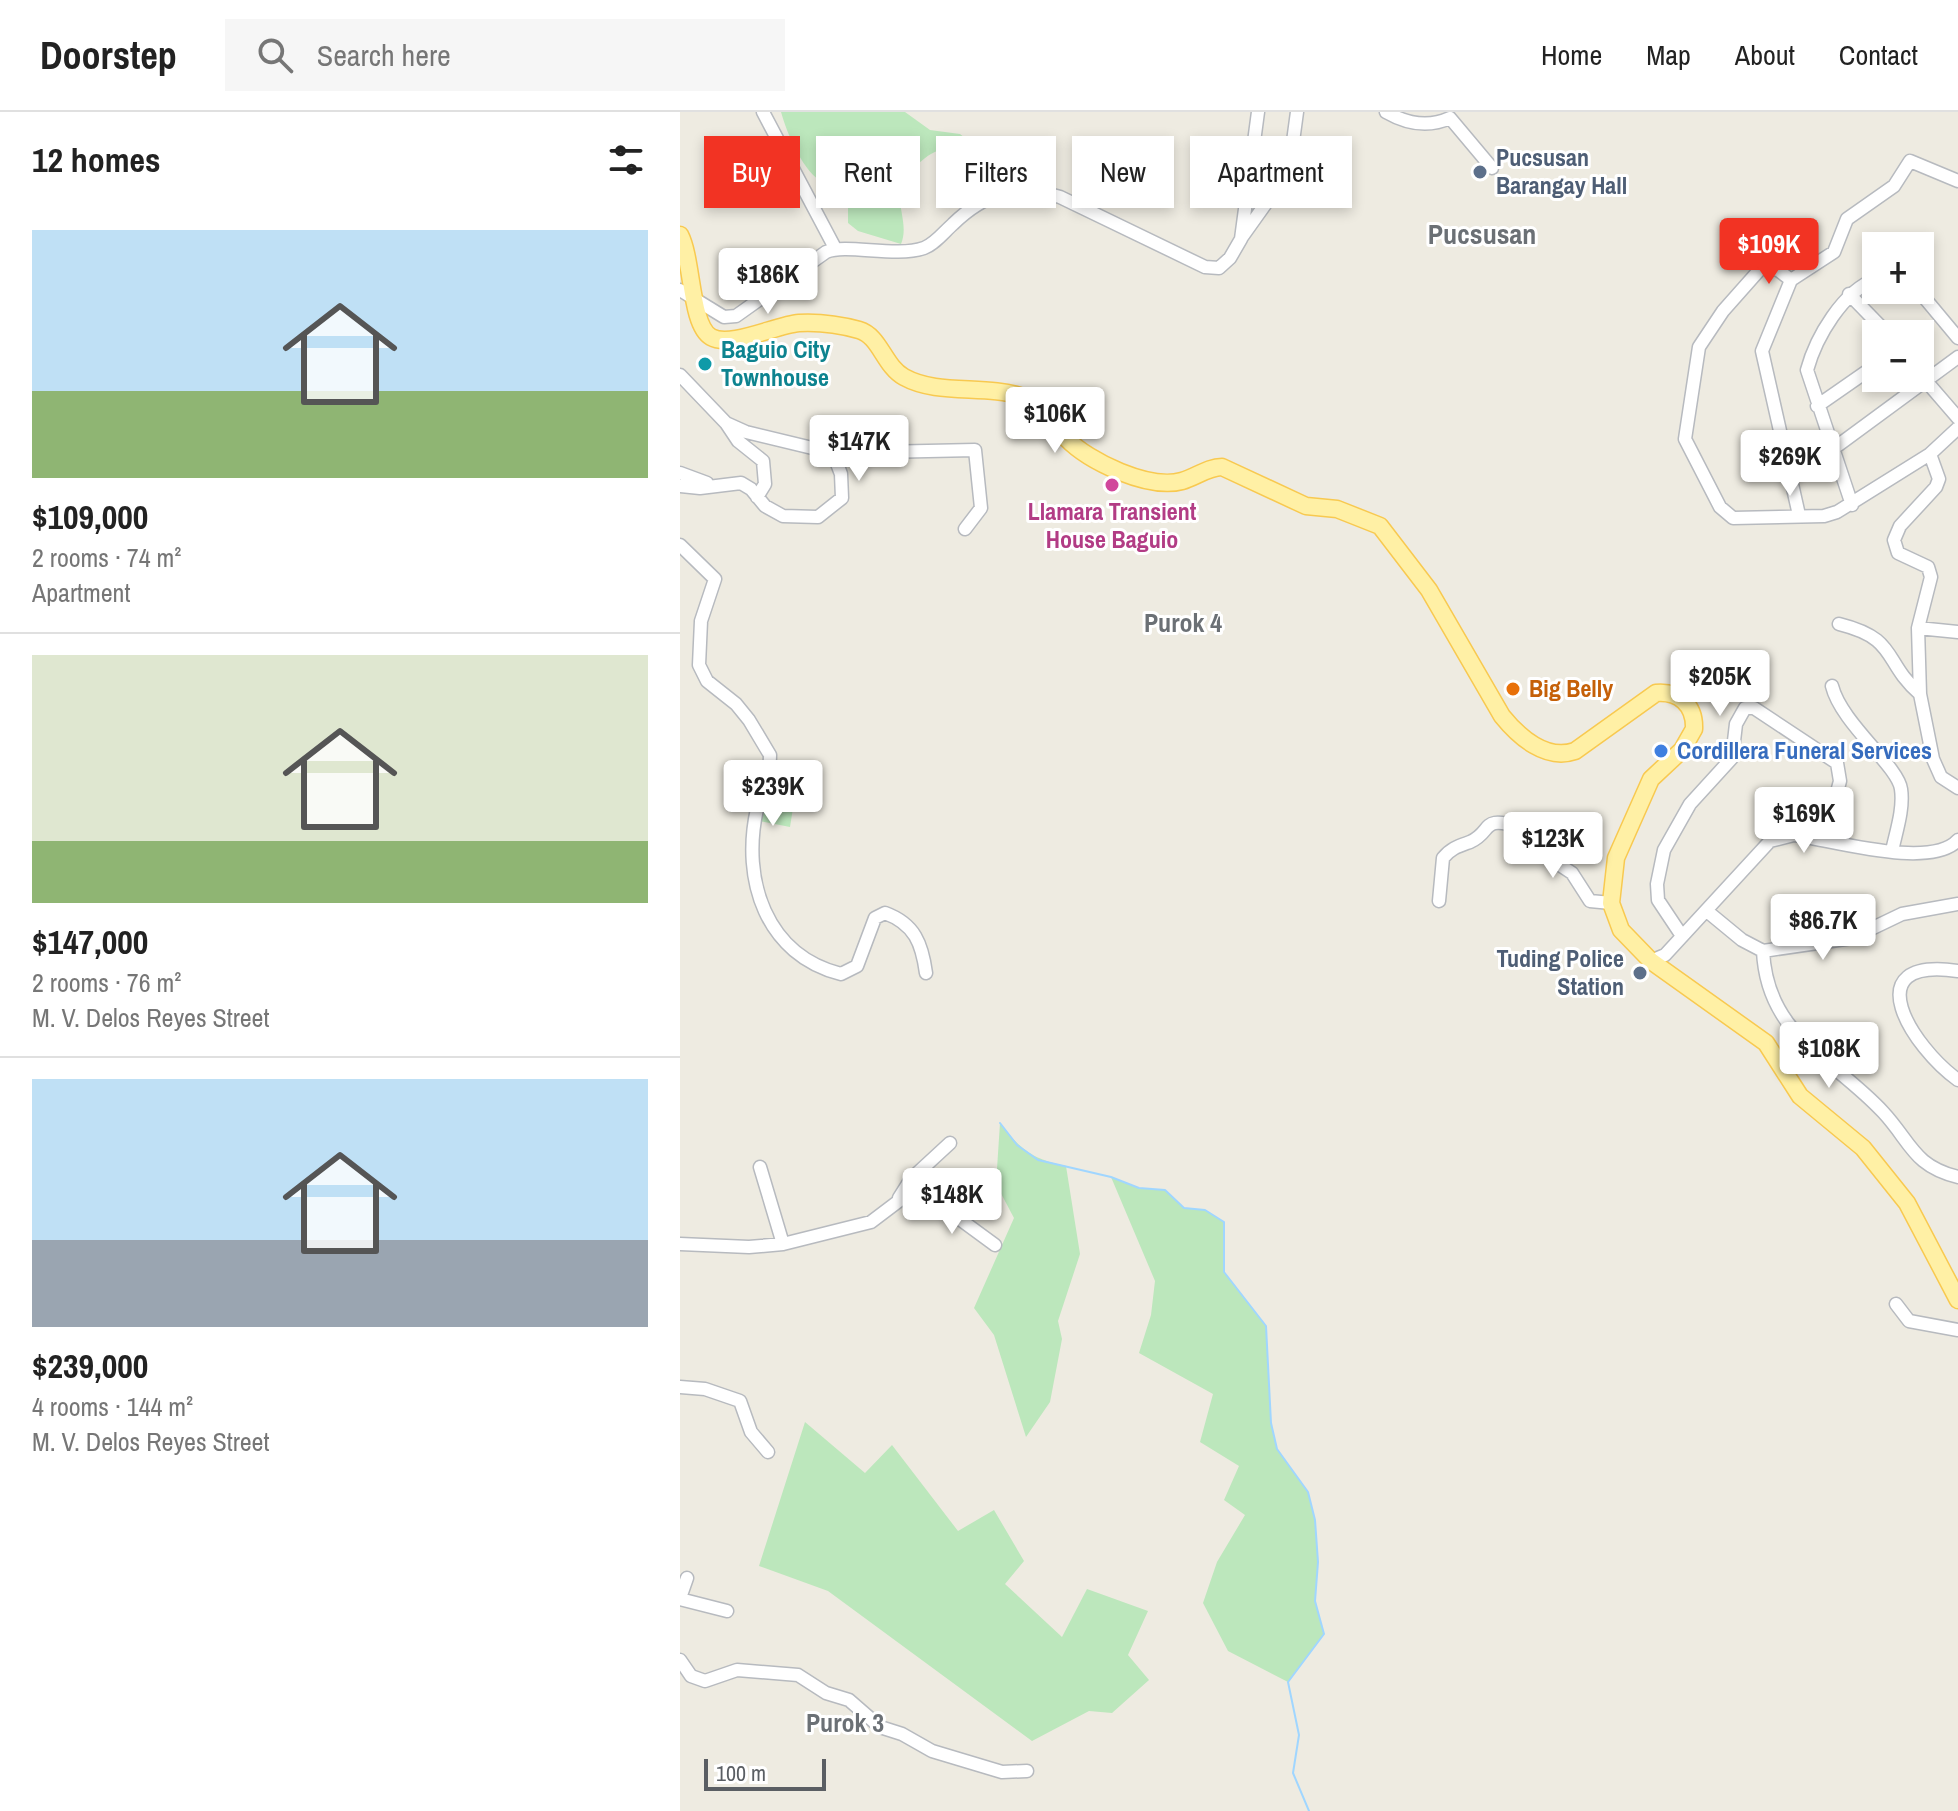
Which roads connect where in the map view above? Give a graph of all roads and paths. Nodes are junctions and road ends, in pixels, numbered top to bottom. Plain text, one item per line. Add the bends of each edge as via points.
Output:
1 (763, 112) edge
2 (1258, 112) edge
3 (1297, 112) edge
4 (1386, 112) edge
5 (1492, 168) dead end
6 (1958, 181) edge
7 (680, 235) edge
8 (1241, 239) junction
9 (835, 248) junction
10 (1791, 280) junction
11 (1862, 287) edge
12 (680, 290) edge
13 (1849, 294) junction
14 (696, 302) junction
15 (1930, 304) edge
16 (1874, 320) edge
17 (1958, 338) edge
18 (1958, 357) edge
19 (1934, 371) edge
20 (680, 375) edge
21 (1862, 375) edge
22 (1934, 391) edge
23 (1905, 392) edge
24 (1817, 406) junction
25 (1958, 418) edge
26 (726, 423) junction
27 (1958, 428) edge
28 (1833, 449) junction
29 (833, 453) junction
30 (1930, 454) junction
31 (680, 473) edge
32 (713, 485) junction
33 (680, 486) edge
34 (757, 497) junction
35 (1852, 505) junction
36 (1799, 515) junction
37 (965, 529) dead end
38 (680, 545) edge
39 (1839, 624) dead end
40 (1918, 628) junction
41 (1958, 632) edge
42 (1832, 686) dead end
43 (1920, 694) junction
44 (1958, 788) edge
45 (1824, 840) junction
46 (1958, 840) edge
47 (1892, 851) junction
48 (1439, 901) dead end
49 (1611, 903) junction
50 (1958, 904) edge
51 (1708, 912) junction
52 (1682, 936) junction
53 (1763, 951) junction
54 (1660, 962) junction
55 (1958, 971) edge
56 (926, 973) dead end
57 (1958, 1080) edge
58 (950, 1143) dead end
59 (760, 1167) dead end
60 (1958, 1177) edge
61 (897, 1201) junction
62 (680, 1244) edge
63 (783, 1244) junction
64 (995, 1245) dead end
65 (1958, 1300) edge
66 (1896, 1304) dead end
67 (1958, 1330) edge
68 (680, 1387) edge
69 (768, 1452) dead end
70 (687, 1578) dead end
71 (680, 1599) edge
72 (727, 1611) dead end
73 (681, 1670) edge
74 (1027, 1771) dead end

1 - 9 street
2 - 8 street
3 - 8 street via 1289,171
4 - 5 street via 1422,124 1450,118
6 - 10 street via 1910,161 1894,186 1847,219 1834,252
7 - 14 main road
8 - 9 street via 1219,268 1205,267 1078,204 1022,190 980,200 926,247 874,252
9 - 14 street via 736,316 724,317
10 - 36 street via 1762,351
10 - 36 street via 1778,270 1757,270 1710,329 1696,356 1685,439 1720,507 1733,518
11 - 13 street
12 - 14 street
13 - 16 street
13 - 24 street via 1810,360 1808,378
14 - 49 main road via 700,327 714,340 799,323 867,333 887,364 903,377 1026,398 1077,449 1113,469 1171,483 1222,467 1306,506 1369,519 1387,534 1429,590 1508,723 1548,751 1575,751 1656,693 1670,693 1690,707 1694,729 1645,789 1616,858
15 - 17 street
18 - 19 street
20 - 26 street
21 - 24 street
22 - 25 street
23 - 28 street
24 - 28 street
26 - 29 street
26 - 34 street via 763,461 765,484
27 - 30 street
28 - 35 street
29 - 34 street via 842,498 828,512 818,517 783,516
29 - 37 street via 975,450 981,508
30 - 35 street
30 - 40 street via 1939,479 1936,487 1894,540 1898,553 1928,567 1931,577
31 - 32 street
32 - 33 street
32 - 34 street via 741,483
35 - 36 street via 1824,516
38 - 56 street via 715,579 701,621 699,665 707,681 749,720 770,755 754,840 756,886 765,915 794,954 841,974 857,966 875,918 885,913 899,918 922,946
39 - 43 street via 1879,639
40 - 41 street
40 - 43 street
42 - 47 street via 1850,722 1901,785
43 - 44 street via 1936,768
45 - 47 street
45 - 51 street via 1794,835 1770,841
45 - 52 street via 1840,781 1837,763 1754,708 1745,708 1736,724 1732,758 1690,804 1664,850 1658,900
46 - 47 street via 1939,852
48 - 49 street via 1443,858 1488,824 1498,823 1520,827 1534,848 1572,873 1590,901
49 - 54 main road via 1629,942
50 - 53 street via 1902,914 1852,938
51 - 52 street
51 - 53 street
52 - 54 street
53 - 60 street via 1773,999 1801,1039 1882,1111 1927,1167
54 - 65 main road via 1766,1043 1800,1096 1863,1148 1907,1203
55 - 57 street via 1912,973 1902,980 1899,992 1918,1045
58 - 61 street via 911,1179
59 - 63 street
61 - 63 street via 871,1222
61 - 64 street via 908,1194 931,1198
62 - 63 street
66 - 67 street via 1909,1321
68 - 69 street via 740,1401 751,1432
70 - 71 street
71 - 72 street
73 - 74 street via 705,1681 737,1670 798,1675 849,1700 880,1727 932,1751 1002,1772

